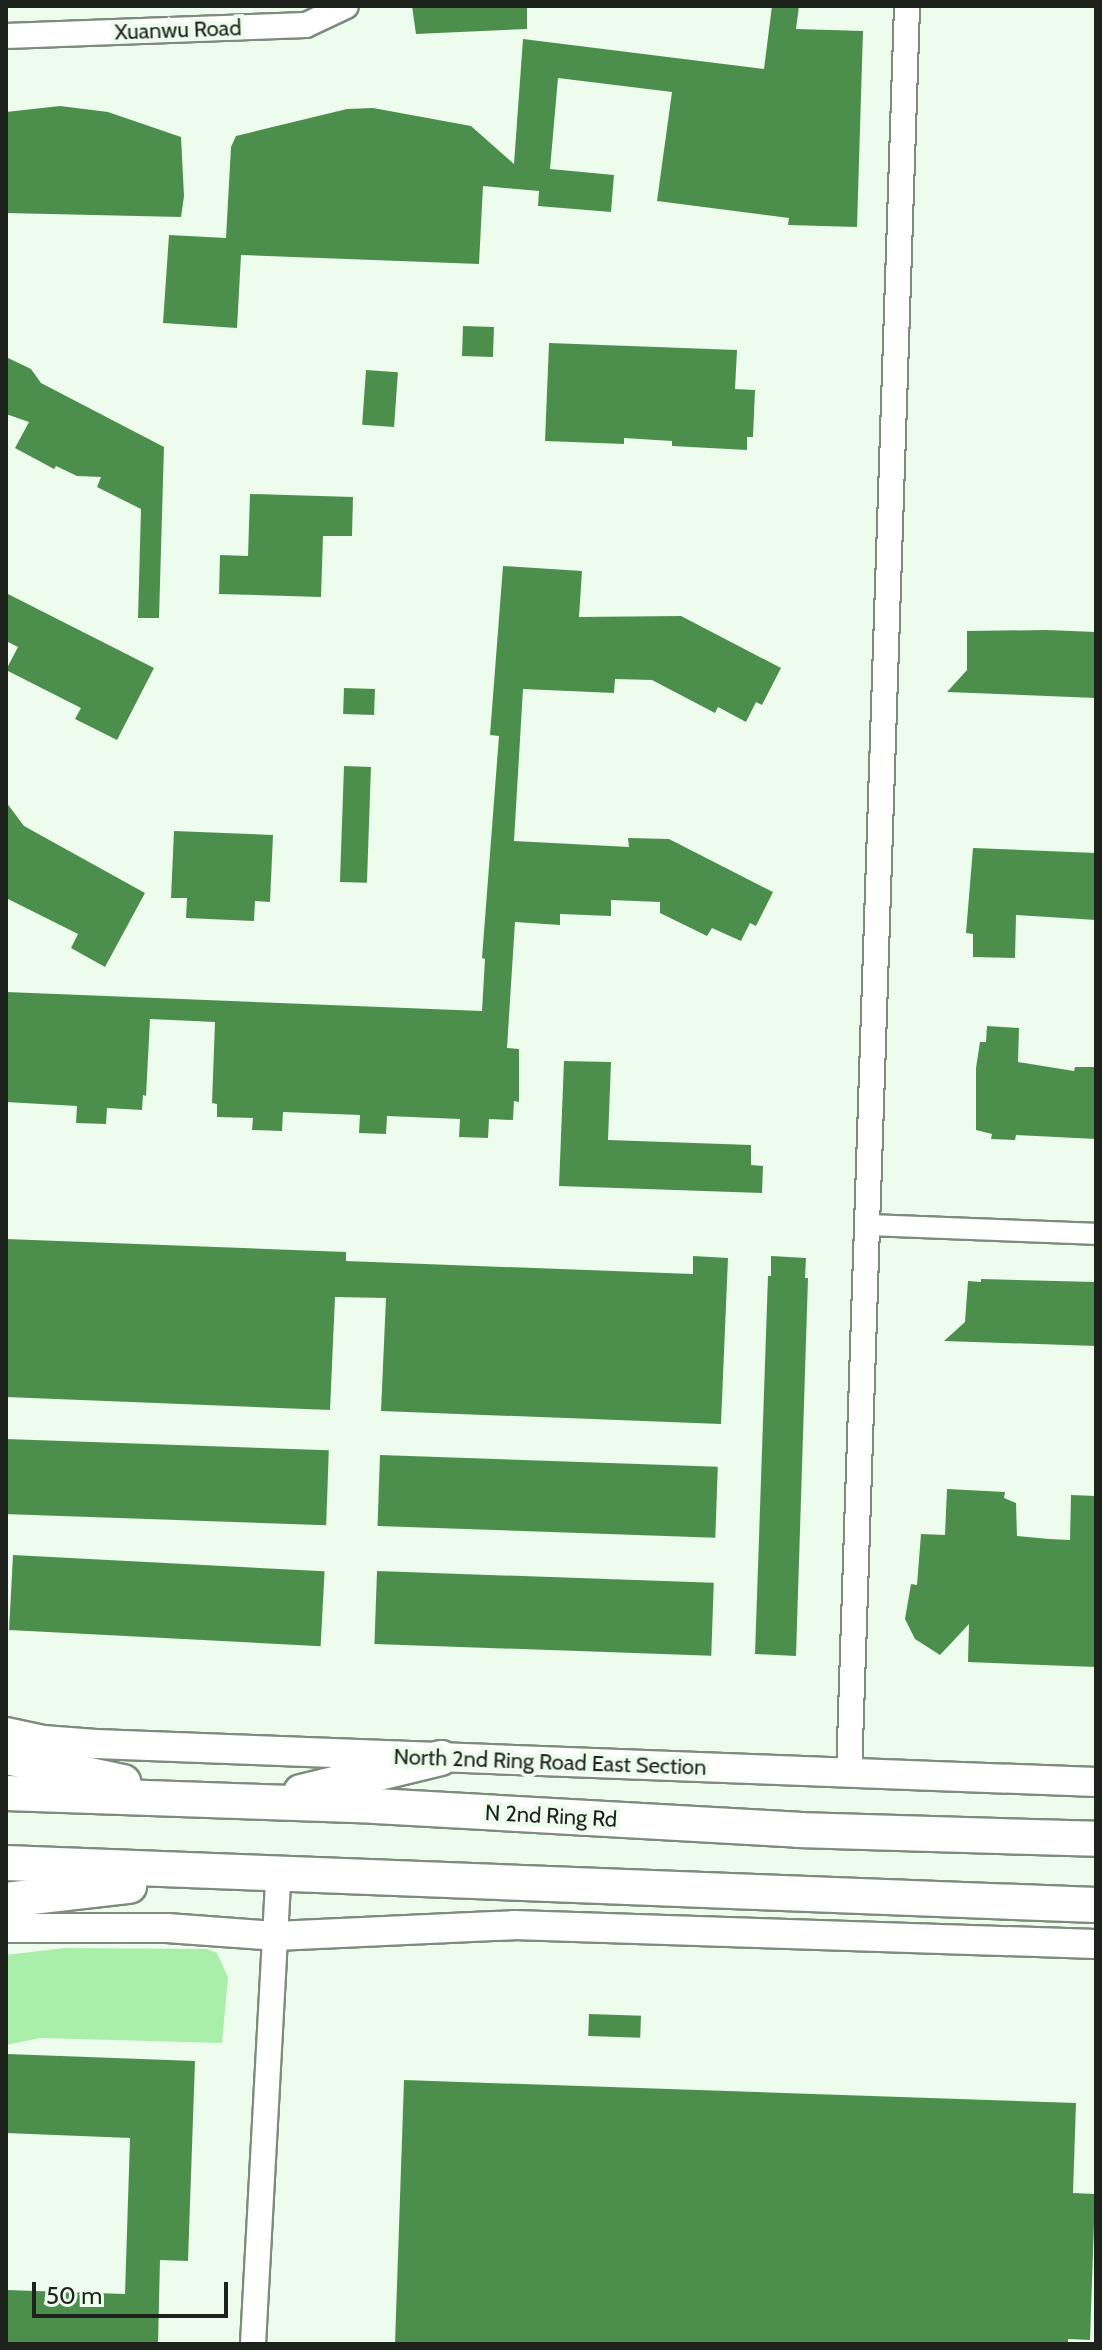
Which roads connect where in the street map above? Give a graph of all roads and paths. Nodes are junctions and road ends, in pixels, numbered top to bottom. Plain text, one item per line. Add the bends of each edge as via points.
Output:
1 (346, 6) edge
2 (907, 6) edge
3 (6, 36) edge
4 (866, 1225) junction
5 (1096, 1234) edge
6 (6, 1732) edge
7 (6, 1757) edge
8 (441, 1758) junction
9 (849, 1774) junction
10 (1096, 1782) edge
11 (6, 1793) edge
12 (210, 1801) junction
13 (256, 1803) junction
14 (1096, 1839) edge
15 (6, 1863) edge
16 (244, 1874) junction
17 (278, 1875) junction
18 (6, 1900) edge
19 (1096, 1905) edge
20 (6, 1928) edge
21 (275, 1936) junction
22 (1096, 1944) edge
23 (253, 2344) edge

1 - 3 street, Xuanwu Road via 306,25
2 - 4 street
4 - 5 street
4 - 9 street
6 - 8 main road, North 2nd Ring Road East Section via 96,1744
7 - 12 highway
8 - 9 main road, North 2nd Ring Road East Section
8 - 13 highway
9 - 10 main road, North 2nd Ring Road East Section
11 - 12 highway, N 2nd Ring Rd
12 - 13 highway, N 2nd Ring Rd
13 - 14 highway, N 2nd Ring Rd
15 - 16 highway
16 - 17 highway
16 - 18 highway
17 - 19 highway
17 - 21 street
20 - 21 main road via 167,1928
21 - 22 main road via 514,1925
21 - 23 street

